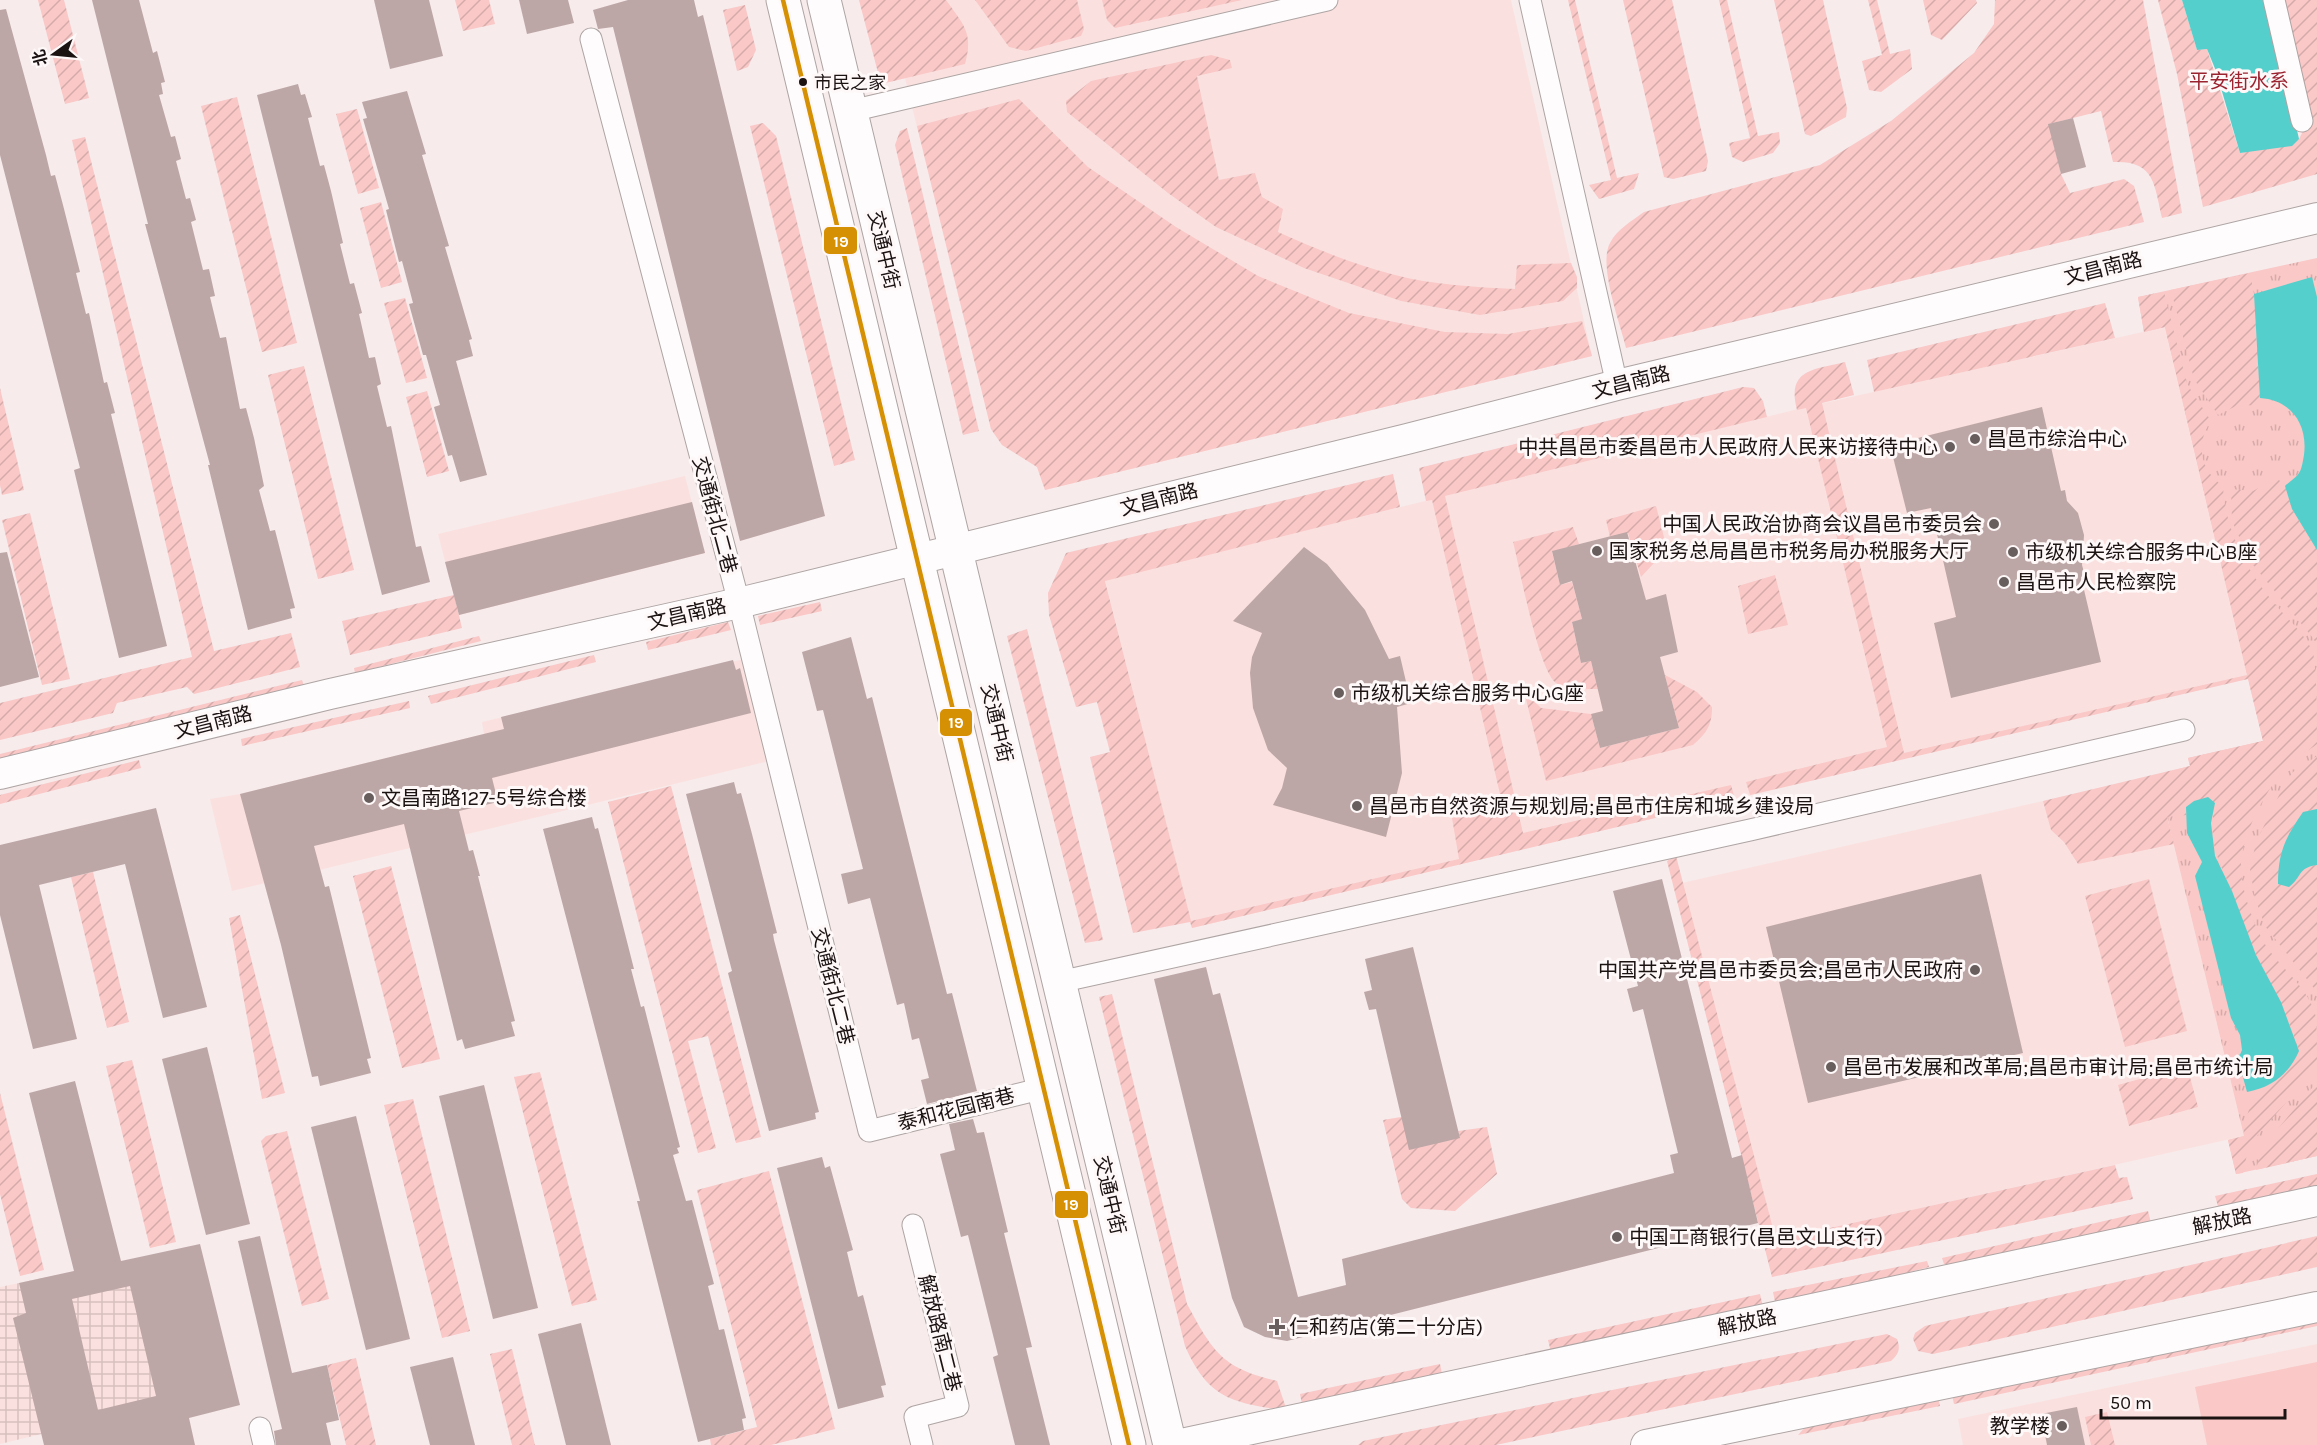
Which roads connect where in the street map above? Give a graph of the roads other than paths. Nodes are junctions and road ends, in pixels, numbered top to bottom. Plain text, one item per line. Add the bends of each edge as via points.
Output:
1 (783, 0) edge
2 (824, 0) edge
3 (1327, 0) edge
4 (1530, 0) edge
5 (2274, 0) edge
6 (591, 39) dead end
7 (850, 111) junction
8 (2302, 121) dead end
9 (2317, 218) edge
10 (1617, 385) junction
11 (955, 549) junction
12 (916, 558) junction
13 (739, 603) junction
14 (2184, 730) dead end
15 (0, 774) edge
16 (1059, 982) junction
17 (1044, 1088) junction
18 (869, 1131) joint
19 (2317, 1201) edge
20 (913, 1225) dead end
21 (2317, 1306) edge
22 (922, 1445) edge
23 (1129, 1445) edge
24 (1170, 1445) edge
25 (1177, 1445) edge
26 (1646, 1445) edge

1 - 12 main road, 交通中街
2 - 7 main road, 交通中街
3 - 7 street
4 - 10 street
5 - 8 street
6 - 13 street, 交通街北二巷
7 - 11 main road, 交通中街
9 - 10 street, 文昌南路
10 - 11 street, 文昌南路
11 - 12 street, 文昌南路
11 - 16 main road, 交通中街
12 - 13 street, 文昌南路
12 - 17 main road, 交通中街
13 - 15 street, 文昌南路 via 330,694
13 - 18 street, 交通街北二巷
14 - 16 street
16 - 24 main road, 交通中街
17 - 18 street, 泰和花园南巷
17 - 23 main road, 交通中街
19 - 25 street, 解放路
20 - 22 street, 解放路南二巷 via 958,1406 915,1417
21 - 26 street

